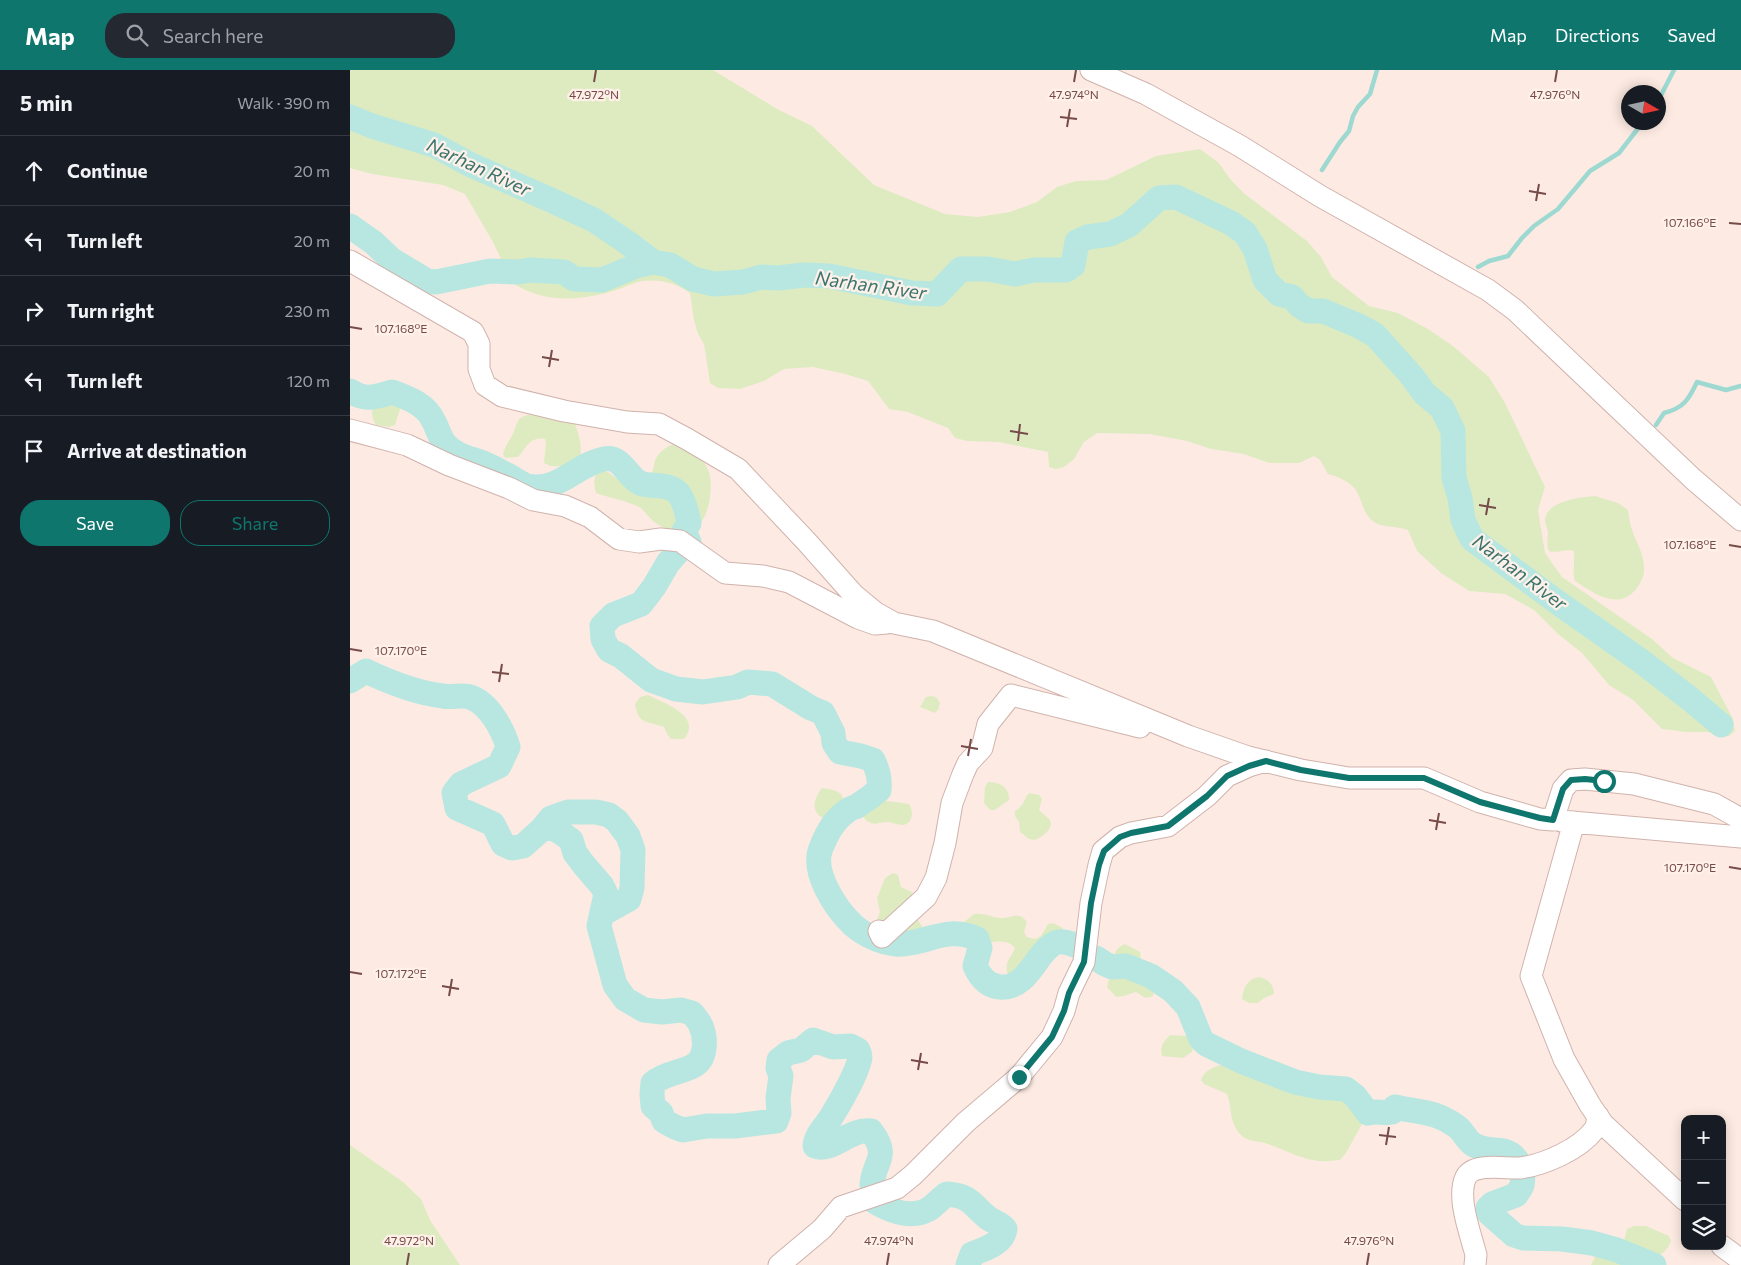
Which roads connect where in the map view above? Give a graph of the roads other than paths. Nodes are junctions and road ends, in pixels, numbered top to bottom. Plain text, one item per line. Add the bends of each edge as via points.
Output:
1 (1091, 70) edge
2 (1130, 70) edge
3 (1146, 94) junction
4 (350, 261) edge
5 (350, 430) edge
6 (1741, 520) edge
7 (894, 622) junction
8 (1188, 736) junction
9 (1266, 761) junction
10 (1741, 819) edge
11 (1563, 821) junction
12 (1741, 837) edge
13 (880, 931) dead end
14 (1598, 1116) junction
15 (1681, 1196) edge
16 (1726, 1249) edge
17 (1741, 1260) edge
18 (779, 1265) edge
19 (1475, 1265) edge

1 - 3 street
2 - 3 street
3 - 6 street via 1488,290 1515,310
4 - 7 street via 473,332 479,344 479,369 485,384 502,396 573,413 659,424 738,469 853,594 876,613
5 - 7 street via 407,445 533,500 565,506 590,517 619,539 680,542 725,573 789,582 858,618 875,624
7 - 8 street via 933,631
8 - 9 street
8 - 13 street via 1122,724 1011,696 988,724 982,748 963,774 952,803 936,878 926,897 882,937
9 - 11 street via 1349,778 1424,778 1480,802
9 - 18 street via 1227,776 1168,826 1120,837 1104,851 1091,903 1084,962 1052,1037 1019,1077 966,1122 902,1184 883,1194 841,1206 822,1229
10 - 11 street via 1714,804 1634,784 1585,779 1571,780 1563,789
11 - 12 street
11 - 14 street via 1531,976 1564,1059
14 - 15 street
14 - 19 street via 1596,1129 1575,1147 1552,1158 1522,1168 1486,1167 1466,1176 1462,1195 1476,1255
16 - 17 street

